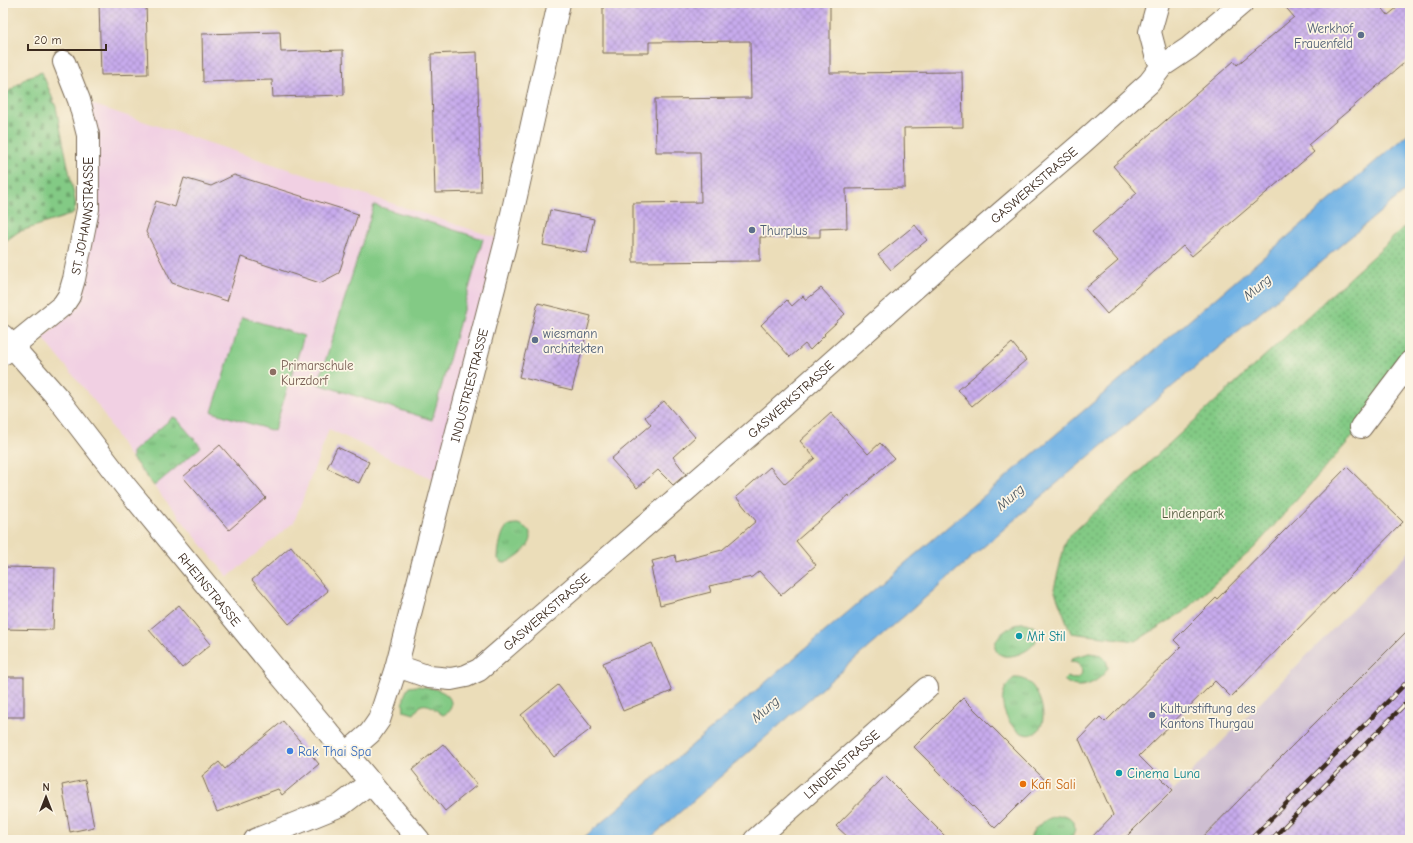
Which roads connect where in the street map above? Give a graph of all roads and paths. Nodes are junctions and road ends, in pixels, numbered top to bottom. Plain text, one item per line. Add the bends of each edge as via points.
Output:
1 (559, 3) edge
2 (1158, 3) edge
3 (1242, 3) edge
4 (64, 62) dead end
5 (1162, 66) junction
6 (6, 346) edge
7 (1410, 362) edge
8 (1361, 427) dead end
9 (396, 668) junction
10 (927, 688) dead end
11 (347, 753) junction
12 (372, 782) junction
13 (255, 840) edge
14 (419, 840) edge
15 (755, 840) edge

1 - 9 street, INDUSTRIESTRASSE via 499,269
2 - 5 street via 1150,32
3 - 5 street, GASWERKSTRASSE via 1189,48
4 - 6 street, ST. JOHANNSTRASSE via 79,100 88,135 88,209 74,280 63,305
5 - 9 street, GASWERKSTRASSE via 1149,83 1087,139 479,670 451,679 429,677
6 - 11 street, RHEINSTRASSE via 57,396 126,488
7 - 8 street
9 - 11 street, INDUSTRIESTRASSE via 379,720 370,733
10 - 15 street, LINDENSTRASSE
11 - 12 street, RHEINSTRASSE
12 - 13 street via 342,805
12 - 14 street, RHEINSTRASSE

